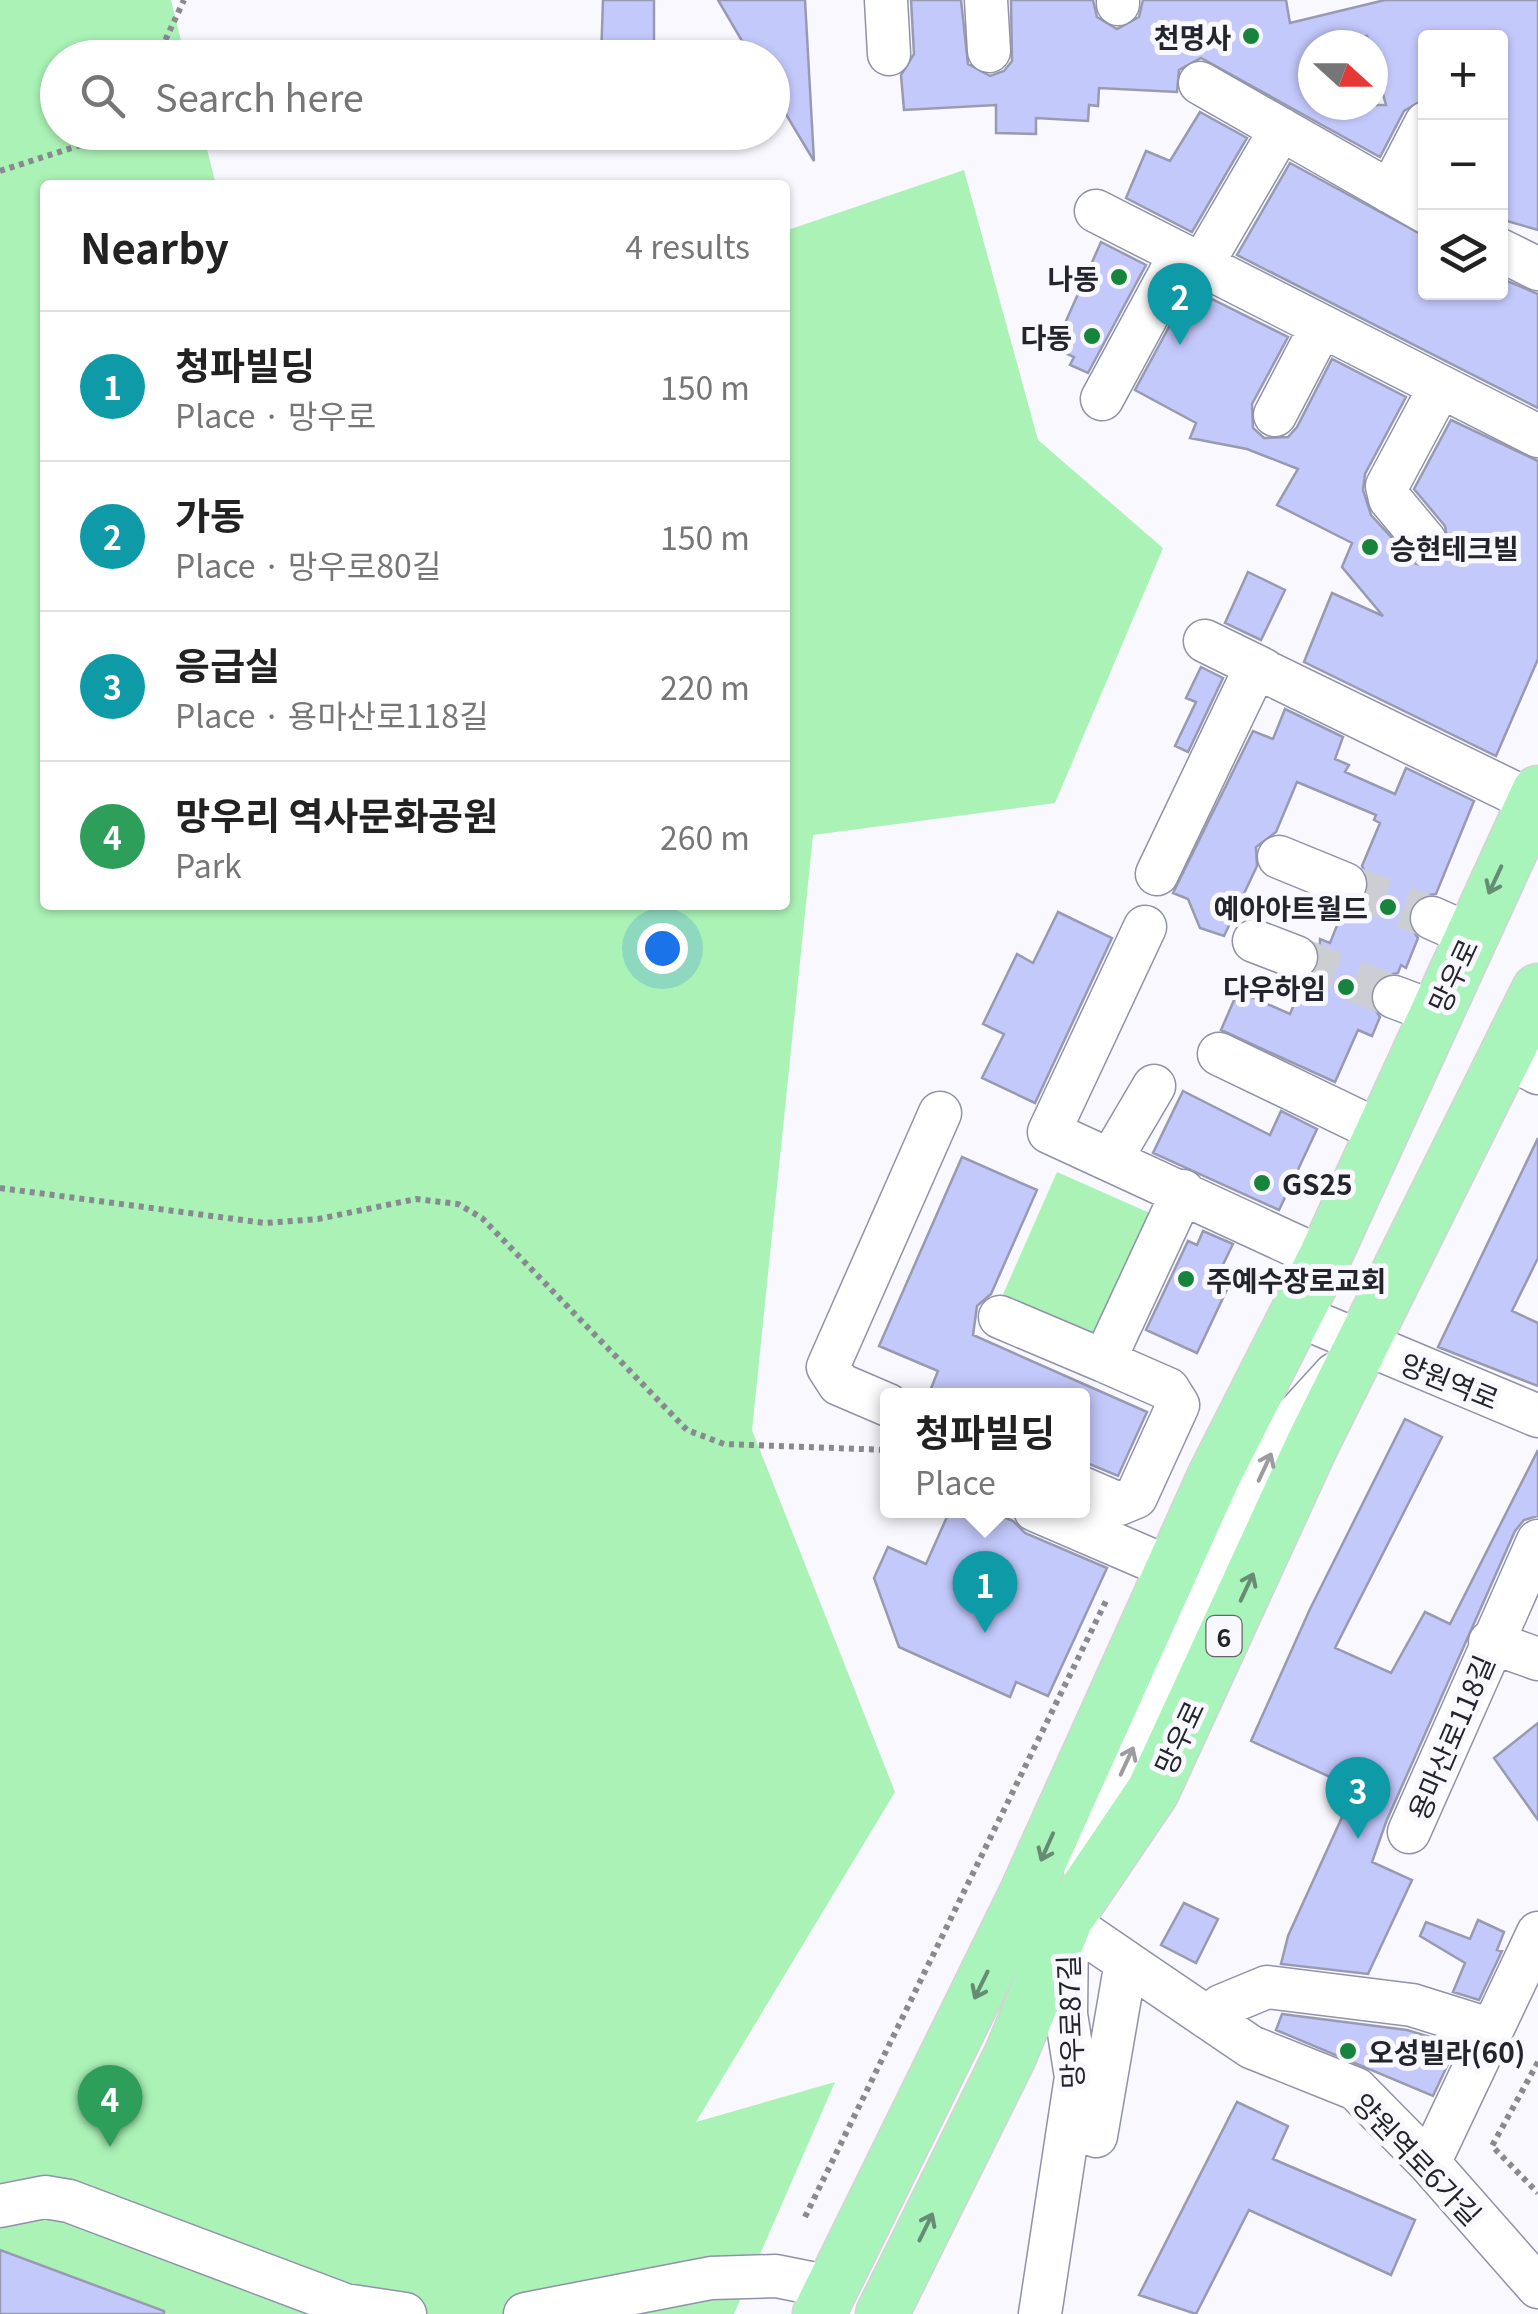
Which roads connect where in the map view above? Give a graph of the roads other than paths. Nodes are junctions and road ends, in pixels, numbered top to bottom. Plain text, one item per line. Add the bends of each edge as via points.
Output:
1 (886, 0) edge
2 (986, 0) edge
3 (989, 52) dead end
4 (889, 54) dead end
5 (1200, 83) dead end
6 (1281, 129) junction
7 (1418, 159) edge
8 (1408, 202) edge
9 (1096, 212) dead end
10 (1508, 254) edge
11 (1191, 260) junction
12 (1538, 269) edge
13 (1320, 326) junction
14 (1440, 387) junction
15 (1102, 399) dead end
16 (1275, 415) dead end
17 (1538, 436) edge
18 (1425, 541) dead end
19 (1205, 642) dead end
20 (1264, 670) junction
21 (1535, 797) edge
22 (1279, 857) dead end
23 (1157, 874) dead end
24 (1344, 884) tunnel mouth
25 (1145, 927) dead end
26 (1254, 941) dead end
27 (1296, 957) tunnel mouth
28 (1538, 990) edge
29 (1218, 1054) dead end
30 (1521, 1064) edge
31 (1154, 1086) dead end
32 (940, 1113) dead end
33 (1381, 1132) junction
34 (1111, 1159) junction
35 (1183, 1191) junction
36 (1324, 1259) junction
37 (1297, 1316) junction
38 (1000, 1318) dead end
39 (1362, 1344) junction
40 (1104, 1361) junction
41 (880, 1402) edge
42 (1246, 1415) junction
43 (1538, 1416) edge
44 (1090, 1491) edge
45 (1054, 1518) edge
46 (1538, 1541) edge
47 (1172, 1569) junction
48 (1490, 1642) junction
49 (1538, 1659) edge
50 (1409, 1832) dead end
51 (1046, 1908) junction
52 (1538, 1933) edge
53 (1126, 1962) junction
54 (1208, 2018) junction
55 (1492, 2030) junction
56 (1429, 2163) junction
57 (0, 2206) edge
58 (1538, 2288) edge
59 (825, 2300) edge
60 (405, 2314) edge
61 (524, 2314) edge
62 (882, 2314) edge
63 (1040, 2314) edge
64 (1066, 2314) edge

1 - 4 street
2 - 3 street
5 - 6 street
6 - 8 street
6 - 11 street
7 - 8 street
9 - 11 street
10 - 12 street
11 - 13 street
11 - 15 street
13 - 14 street
13 - 16 street
14 - 17 street
14 - 18 street via 1387,486
19 - 20 street, 망우로
20 - 21 street, 망우로
20 - 23 street via 1252,675
21 -> 33 main road, 망우로 / 6 via 1451,926 1414,1004
22 - 24 street
25 - 34 street via 1050,1132
26 - 27 street
28 - 30 main road, 망우로 / 6
29 - 33 street
30 - 39 main road, 망우로 / 6
31 - 34 street
32 - 41 street via 828,1367 840,1384
33 - 36 main road, 망우로 / 6
34 - 35 street
35 - 36 street
35 - 40 street
36 - 37 main road, 망우로 / 6
37 - 39 street, 양원역로
37 - 42 main road, 망우로 / 6
38 - 40 street
39 - 42 street
39 - 43 street, 양원역로
51 -> 39 main road, 망우로 / 6 via 1153,1791
40 - 44 street via 1168,1389 1178,1405 1136,1497 1120,1504
42 - 47 main road, 망우로 / 6
45 - 47 street
46 - 48 street, 용마산로118길
47 -> 51 main road, 망우로 / 6
48 - 49 street, 용마산로118길
48 - 50 street, 용마산로118길
51 - 53 street, 망우로87길
51 -> 59 main road, 망우로 / 6
62 -> 51 main road, 망우로 / 6 via 1010,2056
51 - 63 street, 망우로87길 via 1076,2077
52 - 55 street
53 - 54 street, 양원역로6가길
53 - 64 street, 망우로87길
54 - 55 street via 1267,1986 1412,2004
54 - 56 street, 양원역로6가길 via 1251,2048 1356,2089
55 - 56 street
56 - 58 street, 양원역로6가길
57 - 60 street via 45,2197 69,2200 344,2305
59 - 61 street via 776,2276 710,2278

